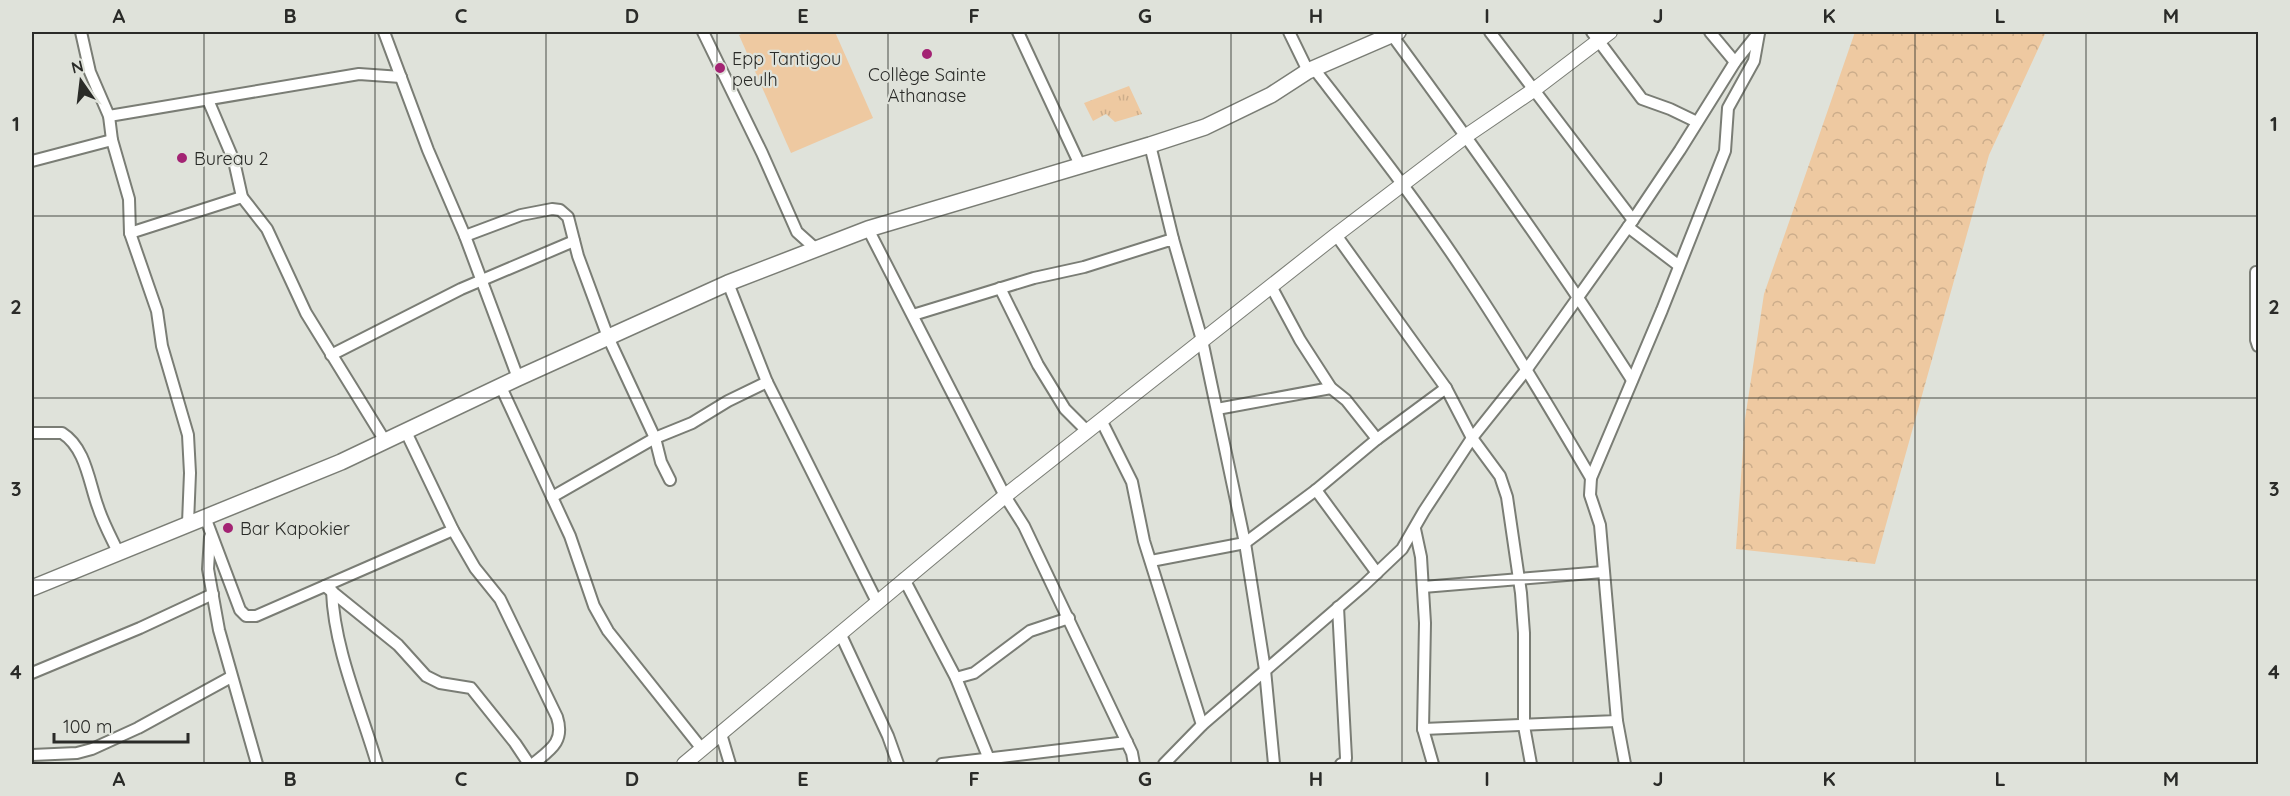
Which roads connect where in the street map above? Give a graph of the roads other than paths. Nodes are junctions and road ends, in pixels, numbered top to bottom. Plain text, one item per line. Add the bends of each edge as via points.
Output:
1 (81, 32) edge
2 (384, 32) edge
3 (703, 32) edge
4 (1018, 32) edge
5 (1288, 32) edge
6 (1490, 32) edge
7 (1610, 32) edge
8 (1710, 32) edge
9 (1759, 32) edge
10 (1395, 33) edge
11 (1595, 36) edge
12 (1735, 62) junction
13 (1312, 71) junction
14 (401, 77) junction
15 (1535, 89) junction
16 (208, 100) junction
17 (109, 116) junction
18 (1697, 122) junction
19 (1466, 136) junction
20 (112, 140) junction
21 (1150, 145) junction
22 (32, 161) edge
23 (1080, 165) junction
24 (1403, 184) junction
25 (242, 197) junction
26 (1631, 224) junction
27 (868, 229) junction
28 (129, 233) junction
29 (1336, 235) junction
30 (465, 236) junction
31 (1173, 238) junction
32 (574, 241) junction
33 (816, 249) junction
34 (1678, 265) junction
35 (2256, 272) dead end
36 (481, 281) junction
37 (728, 283) junction
38 (1271, 286) junction
39 (1000, 288) junction
40 (1578, 296) junction
41 (913, 315) junction
42 (608, 337) junction
43 (1202, 340) junction
44 (2259, 346) edge
45 (331, 355) junction
46 (1527, 369) junction
47 (518, 378) junction
48 (1632, 380) junction
49 (767, 382) junction
50 (501, 387) junction
51 (1331, 388) junction
52 (1446, 388) junction
53 (1217, 409) junction
54 (1101, 420) junction
55 (1087, 431) junction
56 (406, 432) junction
57 (32, 433) edge
58 (655, 438) junction
59 (1472, 438) junction
60 (1377, 439) junction
61 (385, 441) junction
62 (1591, 478) junction
63 (670, 480) dead end
64 (1316, 490) junction
65 (1005, 496) junction
66 (552, 497) junction
67 (205, 517) junction
68 (188, 523) junction
69 (1415, 529) junction
70 (453, 530) junction
71 (210, 533) junction
72 (1245, 543) junction
73 (119, 554) junction
74 (1151, 561) junction
75 (1603, 572) junction
76 (1377, 573) junction
77 (904, 579) junction
78 (1519, 579) junction
79 (1423, 587) junction
80 (32, 588) edge
81 (328, 589) junction
82 (213, 594) junction
83 (877, 602) junction
84 (1338, 608) junction
85 (1069, 618) junction
86 (840, 633) junction
87 (1265, 670) junction
88 (32, 673) edge
89 (231, 677) junction
90 (956, 678) junction
91 (1617, 721) junction
92 (1202, 725) junction
93 (1524, 726) junction
94 (1423, 729) junction
95 (721, 734) junction
96 (1127, 742) junction
97 (702, 749) junction
98 (32, 755) edge
99 (989, 761) edge
100 (1344, 764) edge
101 (257, 765) edge
102 (377, 765) edge
103 (531, 765) edge
104 (684, 765) edge
105 (730, 765) edge
106 (898, 765) edge
107 (942, 765) edge
108 (1134, 765) edge
109 (1164, 765) edge
110 (1274, 765) edge
111 (1433, 765) edge
112 (1531, 765) edge
113 (1625, 765) edge

1 - 17 street via 90,72
2 - 14 street
3 - 33 street via 797,232
4 - 23 street
5 - 13 street
6 - 15 street
7 - 11 street
8 - 12 street
9 - 12 street
9 - 34 street via 1754,61 1728,108 1725,151
10 - 13 main road
10 - 19 street
11 - 15 street
11 - 18 street via 1642,99
12 - 18 street
13 - 21 main road via 1220,121
13 - 24 street
14 - 16 street via 359,74
14 - 30 street
15 - 19 street
15 - 26 street
16 - 17 street
16 - 25 street via 234,161
17 - 20 street
18 - 26 street
19 - 24 street
19 - 40 street
20 - 22 street
20 - 28 street via 129,199
21 - 23 main road
21 - 31 street
23 - 27 main road
24 - 29 street
24 - 46 street
25 - 28 street
25 - 45 street via 267,229 306,313
26 - 34 street
26 - 40 street
27 - 33 main road
27 - 41 street
28 - 68 street via 157,312 162,346 188,435
29 - 38 street
29 - 52 street
30 - 32 street via 521,215 552,209 568,217
30 - 36 street
31 - 39 street via 1084,267
31 - 43 street
32 - 36 street
32 - 42 street
33 - 37 main road
34 - 48 street
35 - 44 street
36 - 45 street
36 - 47 street
37 - 42 main road
37 - 49 street
38 - 43 street
38 - 51 street
39 - 41 street
39 - 55 street via 1065,410
40 - 46 street
40 - 48 street
41 - 65 street
42 - 47 main road
42 - 58 street
43 - 53 street
43 - 54 street
45 - 61 street
46 - 59 street
46 - 62 street
47 - 50 main road
48 - 62 street
49 - 58 street via 692,423
49 - 83 street
50 - 56 main road
50 - 66 street
51 - 53 street
51 - 60 street via 1346,400
52 - 59 street
52 - 60 street
53 - 72 street
54 - 55 street
54 - 74 street via 1132,482
55 - 65 street
56 - 61 main road
56 - 70 street
57 - 73 street via 62,433 75,446
58 - 63 street
58 - 66 street
59 - 69 street
59 - 78 street via 1500,476 1507,497
60 - 64 street
61 - 67 main road
62 - 75 street via 1590,495 1600,525
64 - 72 street
64 - 76 street
65 - 77 street
65 - 85 street
66 - 97 street via 603,624
67 - 68 main road
67 - 71 street
68 - 73 main road
69 - 76 street via 1402,549
69 - 79 street
70 - 81 street
70 - 103 street via 500,599 560,728 557,741
71 - 81 street via 240,610 246,616 256,616
71 - 82 street via 208,569
72 - 74 street
72 - 87 street
73 - 80 main road
74 - 92 street
75 - 78 street
75 - 91 street
76 - 84 street
77 - 83 street
77 - 90 street
78 - 79 street
78 - 93 street via 1524,633
79 - 94 street
81 - 102 street via 343,656
81 - 103 street via 398,645 426,676 471,688
82 - 88 street
82 - 89 street
83 - 86 street
84 - 87 street
84 - 100 street
85 - 90 street via 1030,631 974,673
85 - 96 street
86 - 95 street
86 - 106 street
87 - 92 street
87 - 110 street
89 - 98 street via 92,749
89 - 101 street
90 - 99 street
91 - 93 street
91 - 113 street
92 - 109 street
93 - 94 street
93 - 112 street
94 - 111 street
95 - 97 street
95 - 105 street
96 - 99 street
96 - 108 street
97 - 104 street
99 - 107 street

